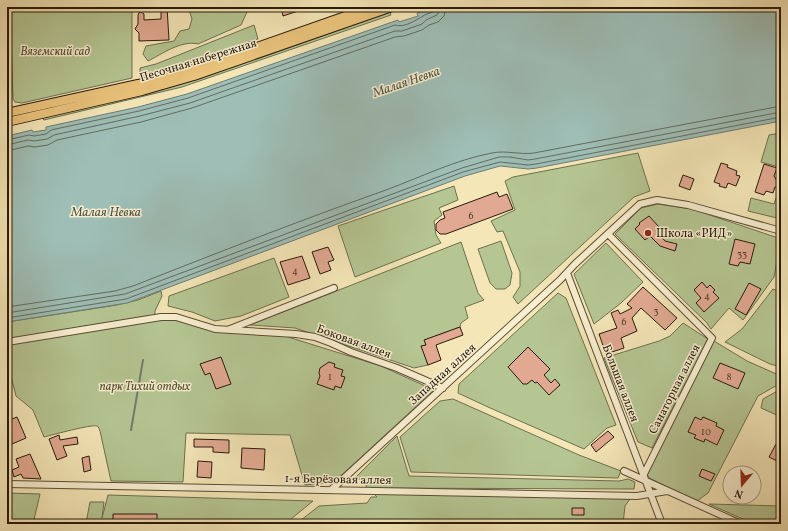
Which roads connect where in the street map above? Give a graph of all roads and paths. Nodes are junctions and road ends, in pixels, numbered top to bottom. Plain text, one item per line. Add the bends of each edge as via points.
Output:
1 (371, 7) edge
2 (392, 7) edge
3 (7, 113) edge
4 (7, 122) edge
5 (781, 231) edge
6 (608, 234) junction
7 (568, 273) junction
8 (334, 288) dead end
9 (229, 329) junction
10 (7, 342) edge
11 (443, 388) junction
12 (624, 471) dead end
13 (644, 477) junction
14 (7, 484) edge
15 (331, 490) junction
16 (667, 490) junction
17 (651, 494) junction
18 (662, 524) edge
19 (741, 524) edge

1 - 3 main road, Песочная набережная via 191,70
2 - 4 main road, Песочная набережная via 194,76 142,91
5 - 6 street, Западная аллея via 688,205 657,200 640,204
6 - 7 street, Западная аллея
6 - 13 street, Санаторная аллея via 712,338
7 - 11 street, Западная аллея
7 - 13 street, Большая аллея
8 - 9 street
9 - 10 street, Боковая аллея via 207,327 176,317 161,317
9 - 11 street, Боковая аллея via 315,337
11 - 15 street, Западная аллея
12 - 13 street via 637,477
13 - 16 street
13 - 17 street, Большая аллея
14 - 15 street, 1-я Берёзовая аллея
15 - 17 street, 1-я Берёзовая аллея via 637,496
16 - 17 street, 1-я Берёзовая аллея
16 - 19 street
17 - 18 street, Большая аллея

